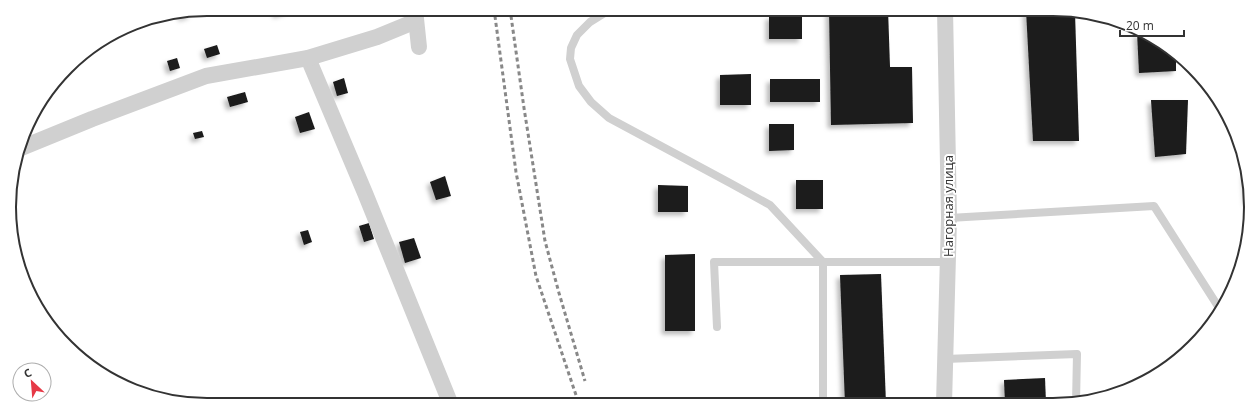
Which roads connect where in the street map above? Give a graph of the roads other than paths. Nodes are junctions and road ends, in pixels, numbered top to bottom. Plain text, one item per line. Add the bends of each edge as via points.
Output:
1 (414, 16) edge
2 (416, 16) edge
3 (600, 16) edge
4 (945, 16) edge
5 (419, 47) dead end
6 (308, 58) junction
7 (26, 146) edge
8 (949, 218) junction
9 (823, 262) junction
10 (948, 262) junction
11 (1217, 304) edge
12 (717, 327) dead end
13 (945, 359) junction
14 (1076, 396) edge
15 (449, 398) edge
16 (823, 398) edge
17 (944, 398) edge

1 - 6 street via 377,37
2 - 5 street
3 - 9 lane via 577,35 571,48 570,59 579,86 591,102 609,118 770,206
4 - 8 street, Нагорная улица
6 - 7 street via 206,76
6 - 15 street
8 - 10 street, Нагорная улица
8 - 11 lane via 1154,206
9 - 10 lane
9 - 12 lane via 714,262
9 - 16 lane
10 - 13 street, Нагорная улица
13 - 14 lane via 1077,354
13 - 17 street, Нагорная улица

